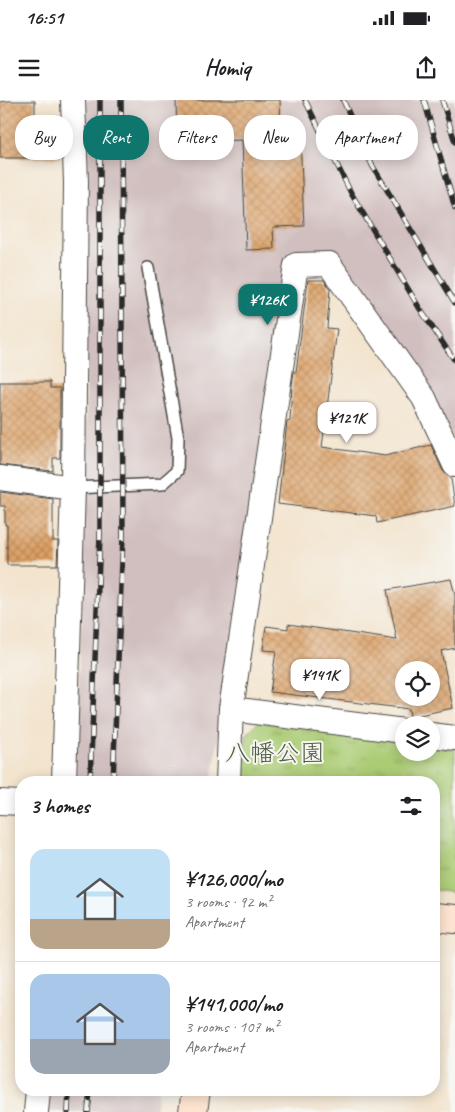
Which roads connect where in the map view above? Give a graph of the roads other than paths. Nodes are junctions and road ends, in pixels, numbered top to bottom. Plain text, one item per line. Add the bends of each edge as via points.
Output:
1 (73, 100) edge
2 (148, 268) dead end
3 (455, 465) edge
4 (0, 478) edge
5 (73, 488) junction
6 (231, 709) junction
7 (395, 731) edge
8 (440, 736) edge
9 (455, 738) edge
10 (64, 776) edge
11 (228, 776) edge
12 (0, 802) edge
13 (15, 803) edge
14 (440, 918) edge
15 (455, 920) edge
16 (37, 1096) edge
17 (195, 1096) edge
18 (36, 1112) edge
19 (193, 1112) edge

1 - 5 street via 76,182
2 - 5 lane via 178,438 177,471 162,484
3 - 6 street via 424,398 329,264 296,266
4 - 5 street
5 - 10 street
6 - 7 street
6 - 11 street
8 - 9 street
12 - 13 street
14 - 15 street
16 - 18 street
17 - 19 street

